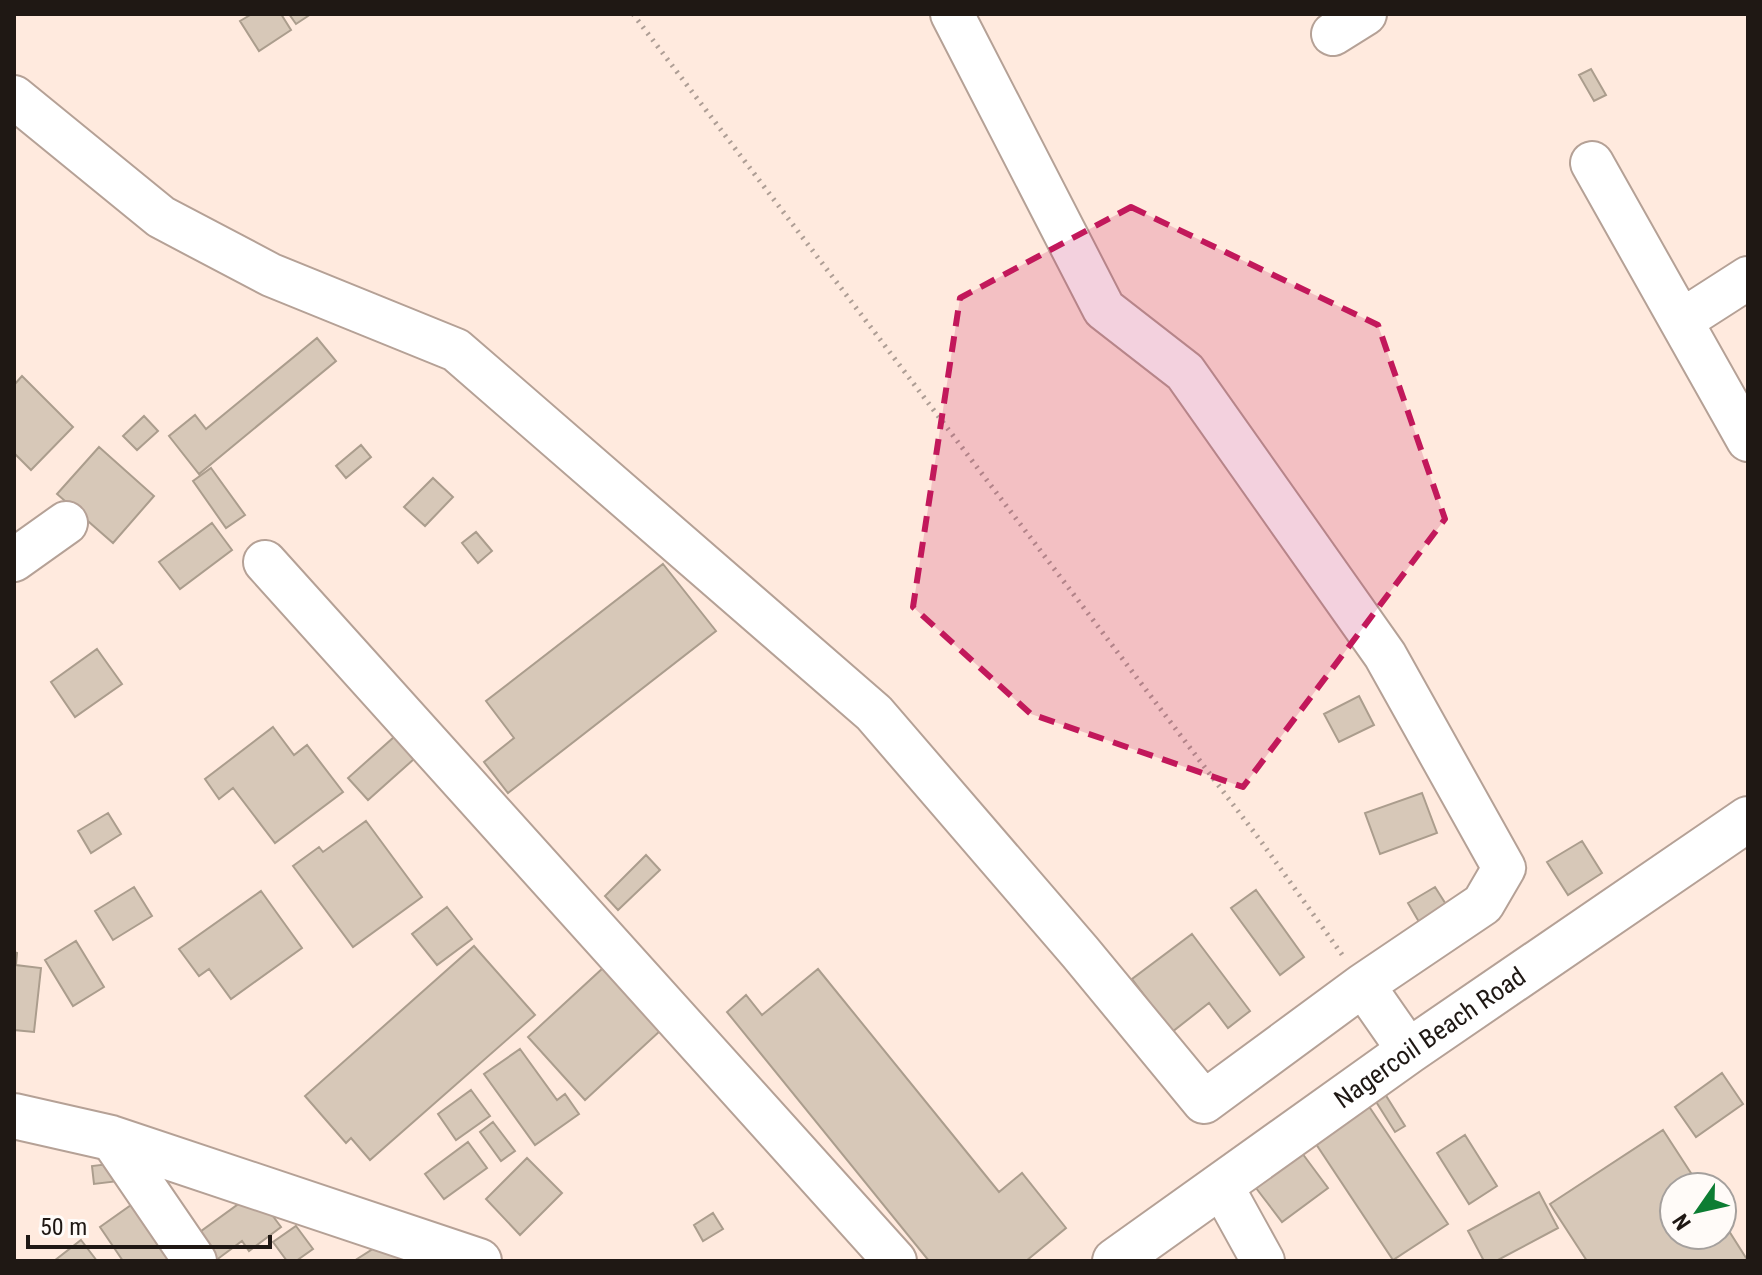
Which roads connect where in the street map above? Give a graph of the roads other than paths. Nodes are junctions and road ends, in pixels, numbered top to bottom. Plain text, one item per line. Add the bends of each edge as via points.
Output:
1 (952, 14) edge
2 (14, 97) edge
3 (1592, 163) dead end
4 (1748, 278) edge
5 (1681, 321) junction
6 (1748, 440) edge
7 (66, 523) dead end
8 (14, 560) edge
9 (265, 562) dead end
10 (1748, 819) edge
11 (1363, 985) junction
12 (1409, 1051) junction
13 (14, 1116) edge
14 (111, 1138) junction
15 (1221, 1185) junction
16 (195, 1261) edge
17 (479, 1261) edge
18 (895, 1261) edge
19 (1115, 1261) edge
20 (1263, 1261) edge

1 - 11 street via 1104,309 1185,372 1385,655 1504,868 1483,904
2 - 11 street via 161,217 271,275 456,350 874,713 1204,1102
3 - 5 street
4 - 5 street
5 - 6 street
7 - 8 street
9 - 18 street
10 - 12 main road, Nagercoil Beach Road
11 - 12 street
12 - 15 main road, Nagercoil Beach Road
13 - 14 main road
14 - 16 street
14 - 17 main road
15 - 19 main road, Nagercoil Beach Road
15 - 20 street

